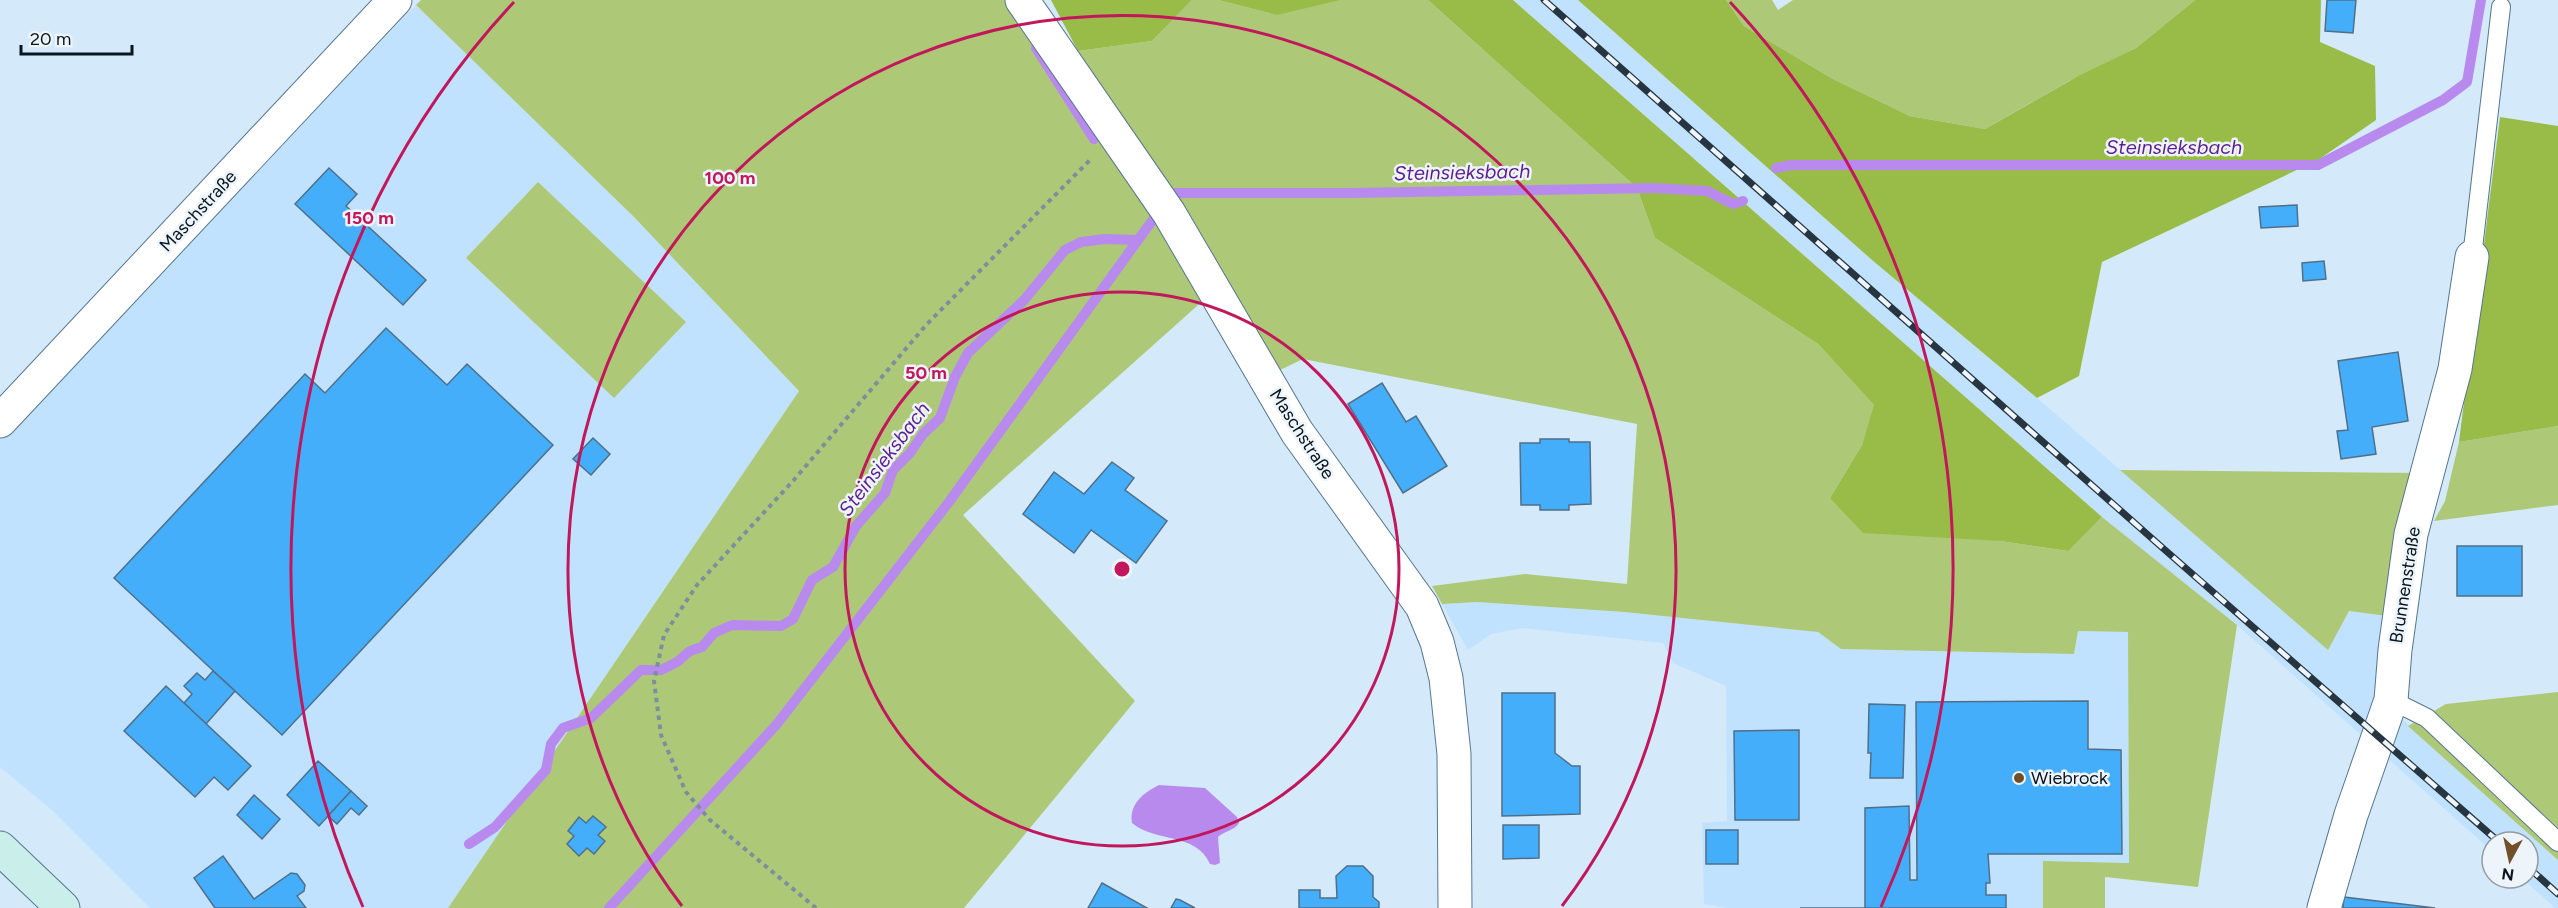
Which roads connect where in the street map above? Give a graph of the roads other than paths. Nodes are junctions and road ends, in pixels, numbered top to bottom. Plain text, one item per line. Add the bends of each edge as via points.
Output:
1 (395, 0) edge
2 (1022, 0) edge
3 (2501, 8) dead end
4 (2472, 257) joint
5 (0, 421) edge
6 (2391, 700) junction
7 (2558, 842) edge
8 (0, 848) edge
9 (63, 908) edge
10 (1455, 908) edge
11 (2324, 908) edge

1 - 5 street, Maschstraße
2 - 10 street, Maschstraße via 1169,213 1297,432 1422,606 1437,642 1448,689 1454,753
3 - 4 lane
4 - 6 street, Brunnenstraße via 2455,369 2411,534
6 - 7 lane via 2427,718
6 - 11 street, Brunnenstraße
8 - 9 main road

